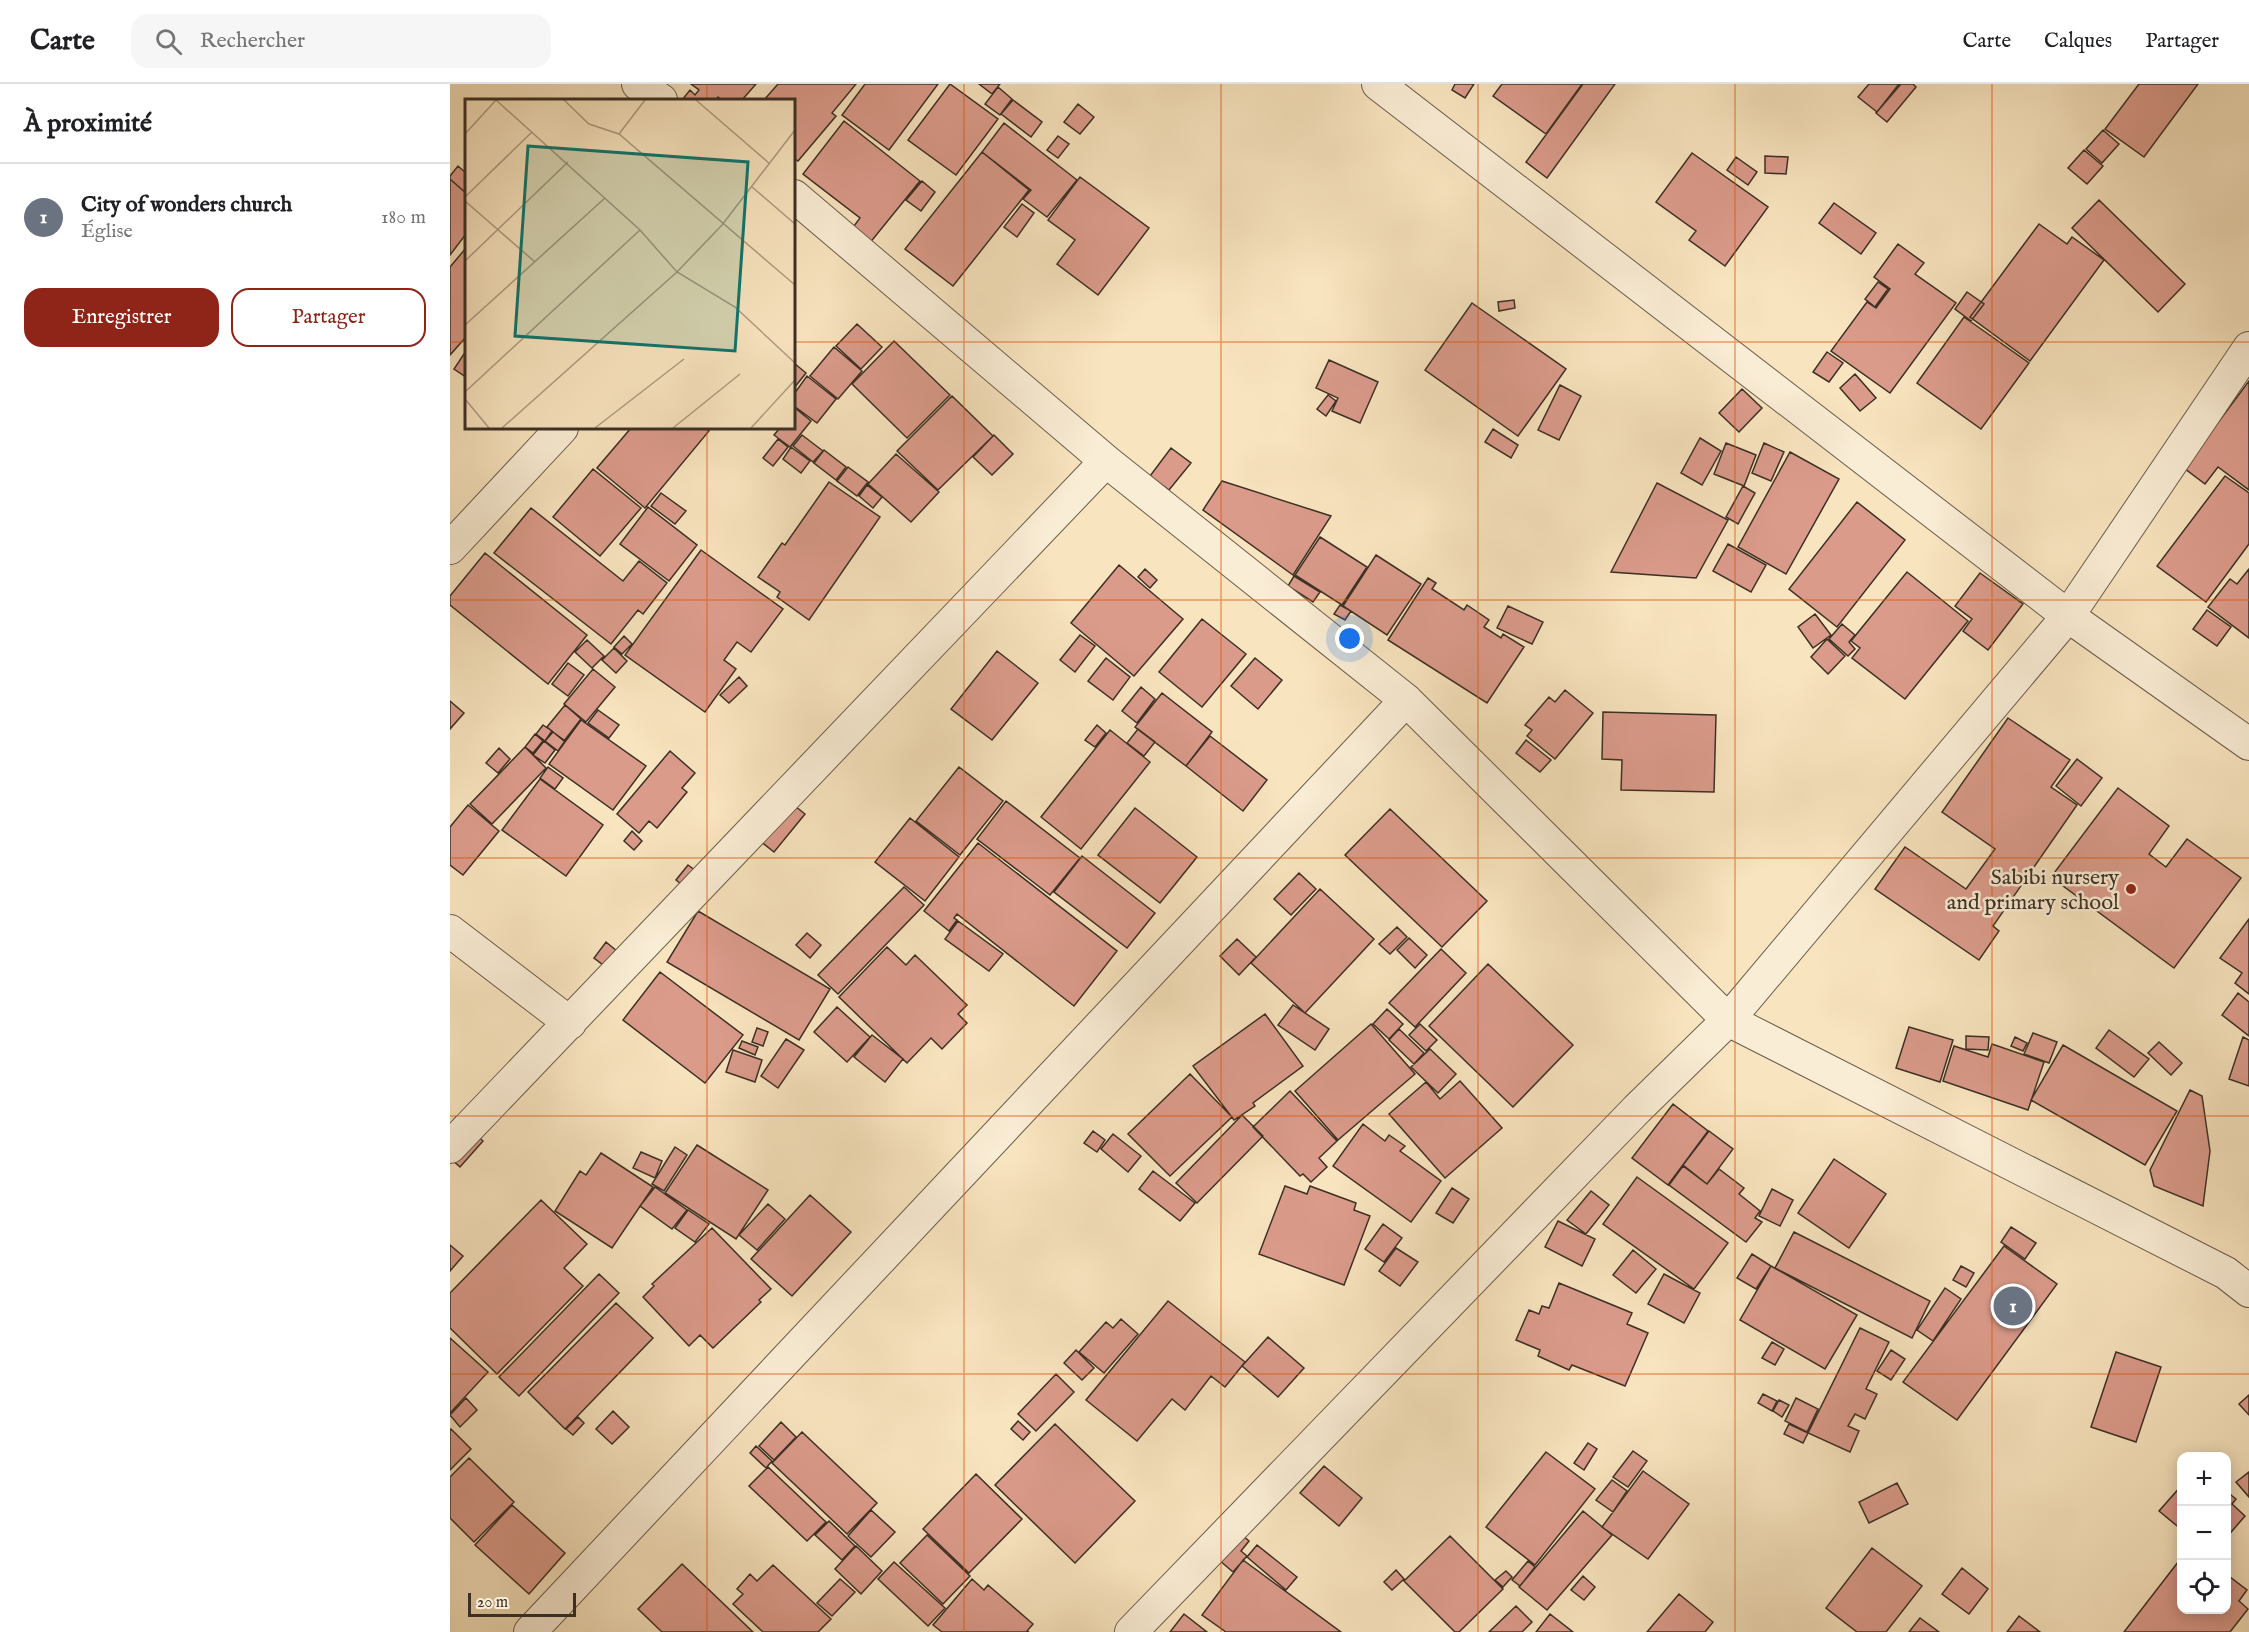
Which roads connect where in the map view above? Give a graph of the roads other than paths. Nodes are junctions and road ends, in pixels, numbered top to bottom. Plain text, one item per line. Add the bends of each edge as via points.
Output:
1 (638, 84) edge
2 (1378, 84) edge
3 (660, 99) edge
4 (795, 197) edge
5 (2249, 348) edge
6 (561, 429) edge
7 (1106, 461) junction
8 (450, 548) edge
9 (2068, 616) junction
10 (1406, 700) junction
11 (2249, 744) edge
12 (450, 931) edge
13 (1728, 1020) junction
14 (570, 1023) junction
15 (450, 1147) edge
16 (2249, 1291) edge
17 (530, 1632) edge
18 (1131, 1632) edge

1 - 3 street
2 - 9 street
4 - 7 street
5 - 9 street
6 - 8 street
7 - 10 street
7 - 14 street
9 - 11 street
9 - 13 street
10 - 13 street
10 - 17 street
12 - 14 street
13 - 16 street via 2226,1273
13 - 18 street
14 - 15 street

